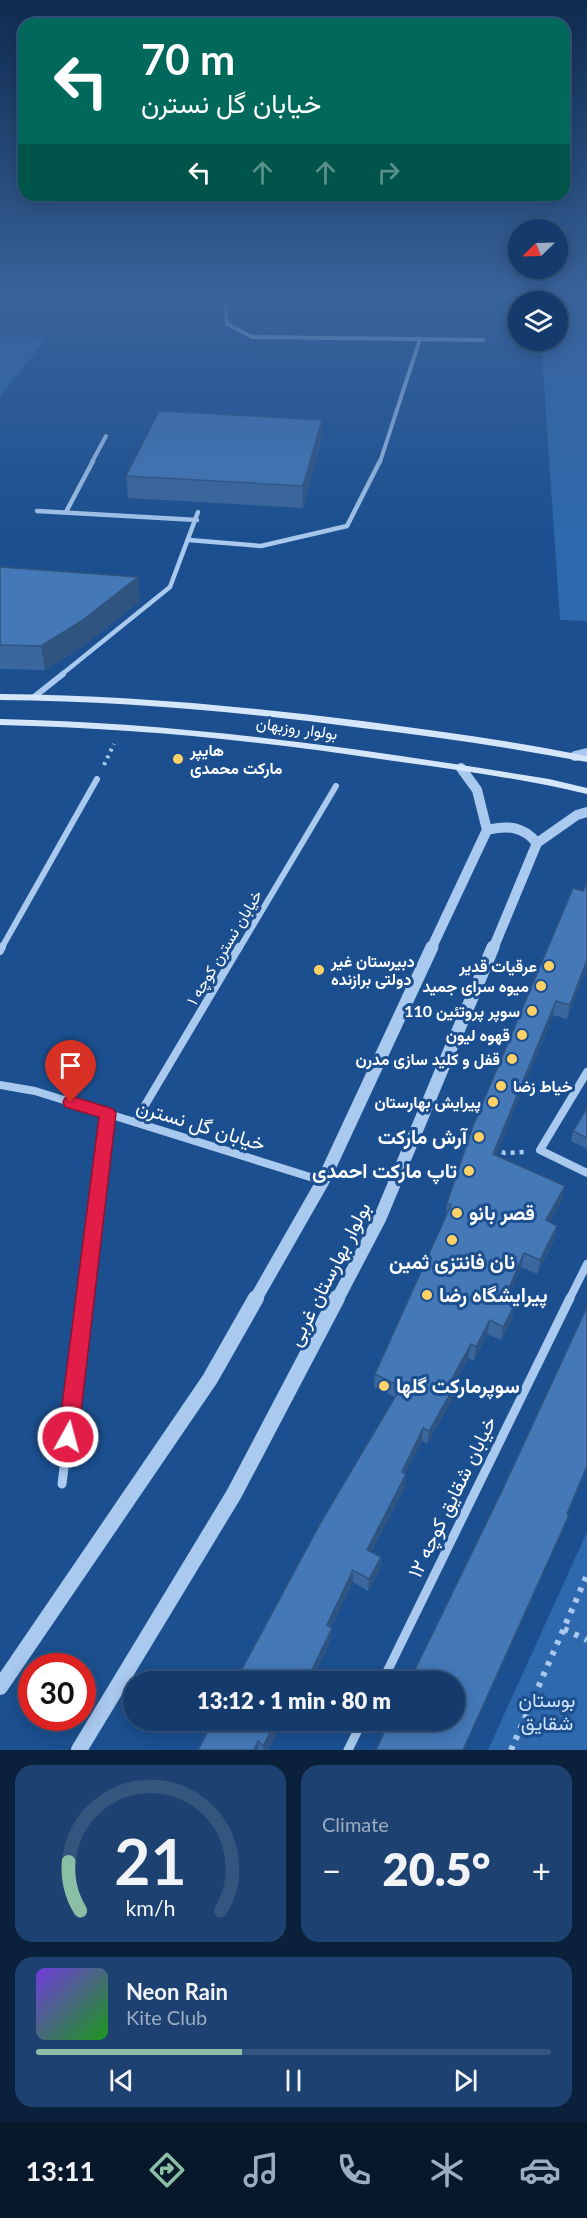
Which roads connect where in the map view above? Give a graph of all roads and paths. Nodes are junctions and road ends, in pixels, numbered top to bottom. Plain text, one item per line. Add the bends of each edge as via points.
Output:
1 (408, 378) edge
2 (106, 436) dead end
3 (37, 511) dead end
4 (66, 512) junction
5 (198, 512) dead end
6 (197, 520) junction
7 (189, 540) junction
8 (0, 697) edge
9 (34, 697) junction
10 (0, 722) edge
11 (114, 744) dead end
12 (583, 756) edge
13 (461, 768) junction
14 (97, 779) joint
15 (336, 786) dead end
16 (587, 791) edge
17 (587, 812) edge
18 (487, 830) junction
19 (537, 843) junction
20 (0, 951) edge
21 (587, 1072) edge
22 (0, 1085) edge
23 (108, 1113) junction
24 (135, 1122) junction
25 (460, 1140) dead end
26 (540, 1150) junction
27 (587, 1173) edge
28 (323, 1181) junction
29 (587, 1264) edge
30 (62, 1484) dead end
31 (587, 1575) edge
32 (564, 1629) junction
33 (587, 1640) edge
34 (387, 1671) edge
35 (0, 1687) edge
36 (358, 1731) edge
37 (79, 1750) edge
38 (348, 1750) edge
39 (511, 1750) edge

1 - 7 street via 385,452 347,526 261,546
2 - 4 street
3 - 4 street
4 - 6 street
5 - 6 street
6 - 7 street
7 - 9 street via 170,587
8 - 9 main road, بولوار روزبهان
9 - 12 main road, بولوار روزبهان via 166,701
10 - 13 main road, بولوار روزبهان via 267,739
11 - 14 path
13 - 16 main road, بولوار روزبهان
13 - 18 street via 477,790
14 - 20 street
15 - 24 street, خیابان نسترن کوچه ۱
17 - 19 street
18 - 19 street via 516,827 530,833
18 - 28 street
19 - 37 street, بولوار بهارستان غربی via 380,1218 234,1494
21 - 26 street
22 - 23 street, خیابان گل نسترن
23 - 24 street, خیابان گل نسترن
23 - 30 street
24 - 28 street, خیابان گل نسترن
25 - 26 path via 506,1153
26 - 27 street
28 - 35 street via 210,1379
29 - 34 street, خیابان شقایق کوچه ۱۲
31 - 32 path
32 - 33 path
32 - 39 path
36 - 38 street

